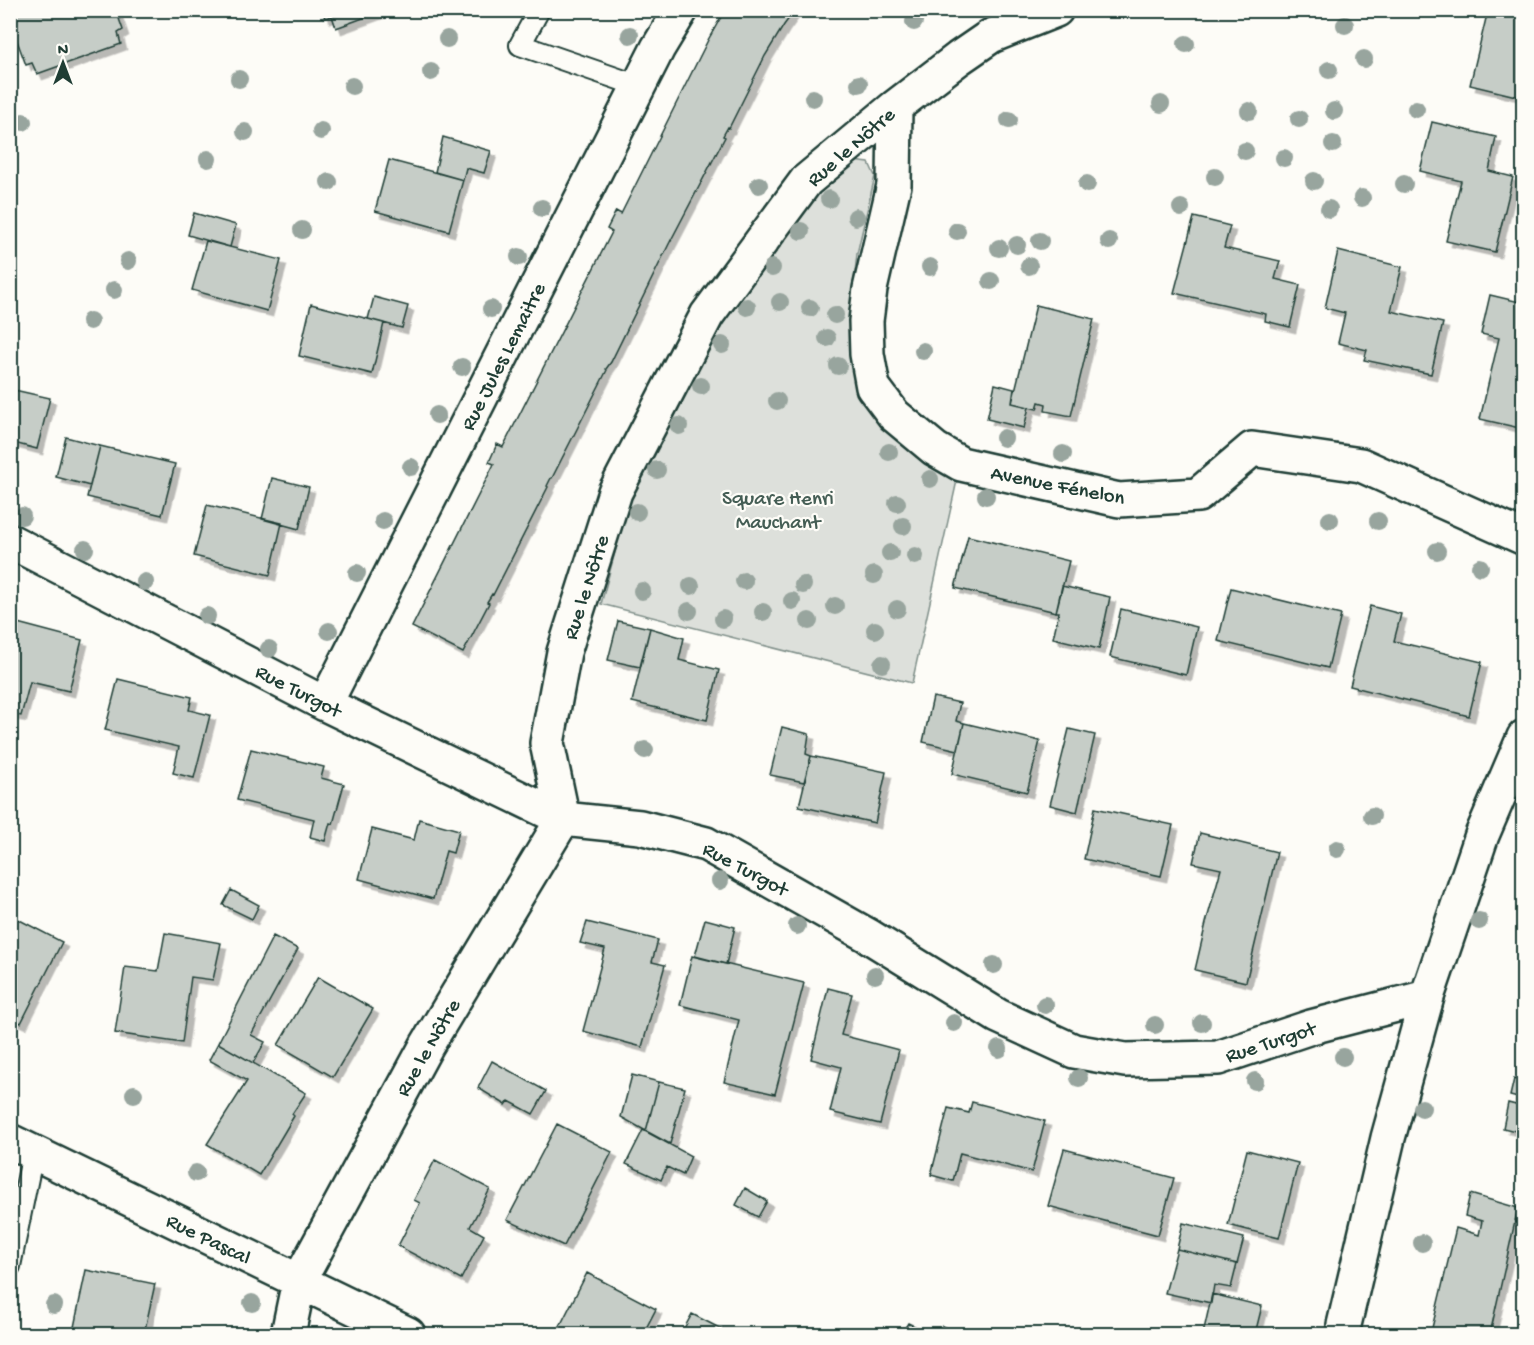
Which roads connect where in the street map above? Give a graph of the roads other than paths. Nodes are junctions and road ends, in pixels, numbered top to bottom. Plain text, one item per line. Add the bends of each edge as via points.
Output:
1 (539, 10) edge
2 (681, 10) edge
3 (1056, 10) edge
4 (639, 86) junction
5 (895, 107) junction
6 (1524, 538) edge
7 (10, 541) edge
8 (325, 704) junction
9 (1524, 737) edge
10 (563, 819) junction
11 (1427, 997) junction
12 (22, 1147) edge
13 (10, 1266) edge
14 (299, 1281) junction
15 (1344, 1325) dead end
16 (288, 1335) edge
17 (408, 1335) edge

1 - 4 lane via 520,45
2 - 4 street, Rue Jules Lemaitre
3 - 5 street, Rue le Nôtre via 991,36
4 - 8 street, Rue Jules Lemaitre
5 - 6 street, Avenue Fénelon via 894,185 870,289 867,354 873,387 894,415 935,449 961,464 1119,500 1198,495 1252,448 1361,465
5 - 10 street, Rue le Nôtre via 806,181 707,315 615,492 564,652 546,743
7 - 8 street, Rue Turgot
8 - 10 street, Rue Turgot
9 - 11 street via 1482,835
10 - 11 street, Rue Turgot via 640,827 706,844 867,935 998,1016 1074,1051 1125,1060 1218,1058 1311,1027
10 - 14 street, Rue le Nôtre via 427,1046
11 - 15 street via 1388,1138
12 - 13 lane
12 - 14 street, Rue Pascal
14 - 16 street, Rue le Nôtre
14 - 17 street, Rue Pascal

